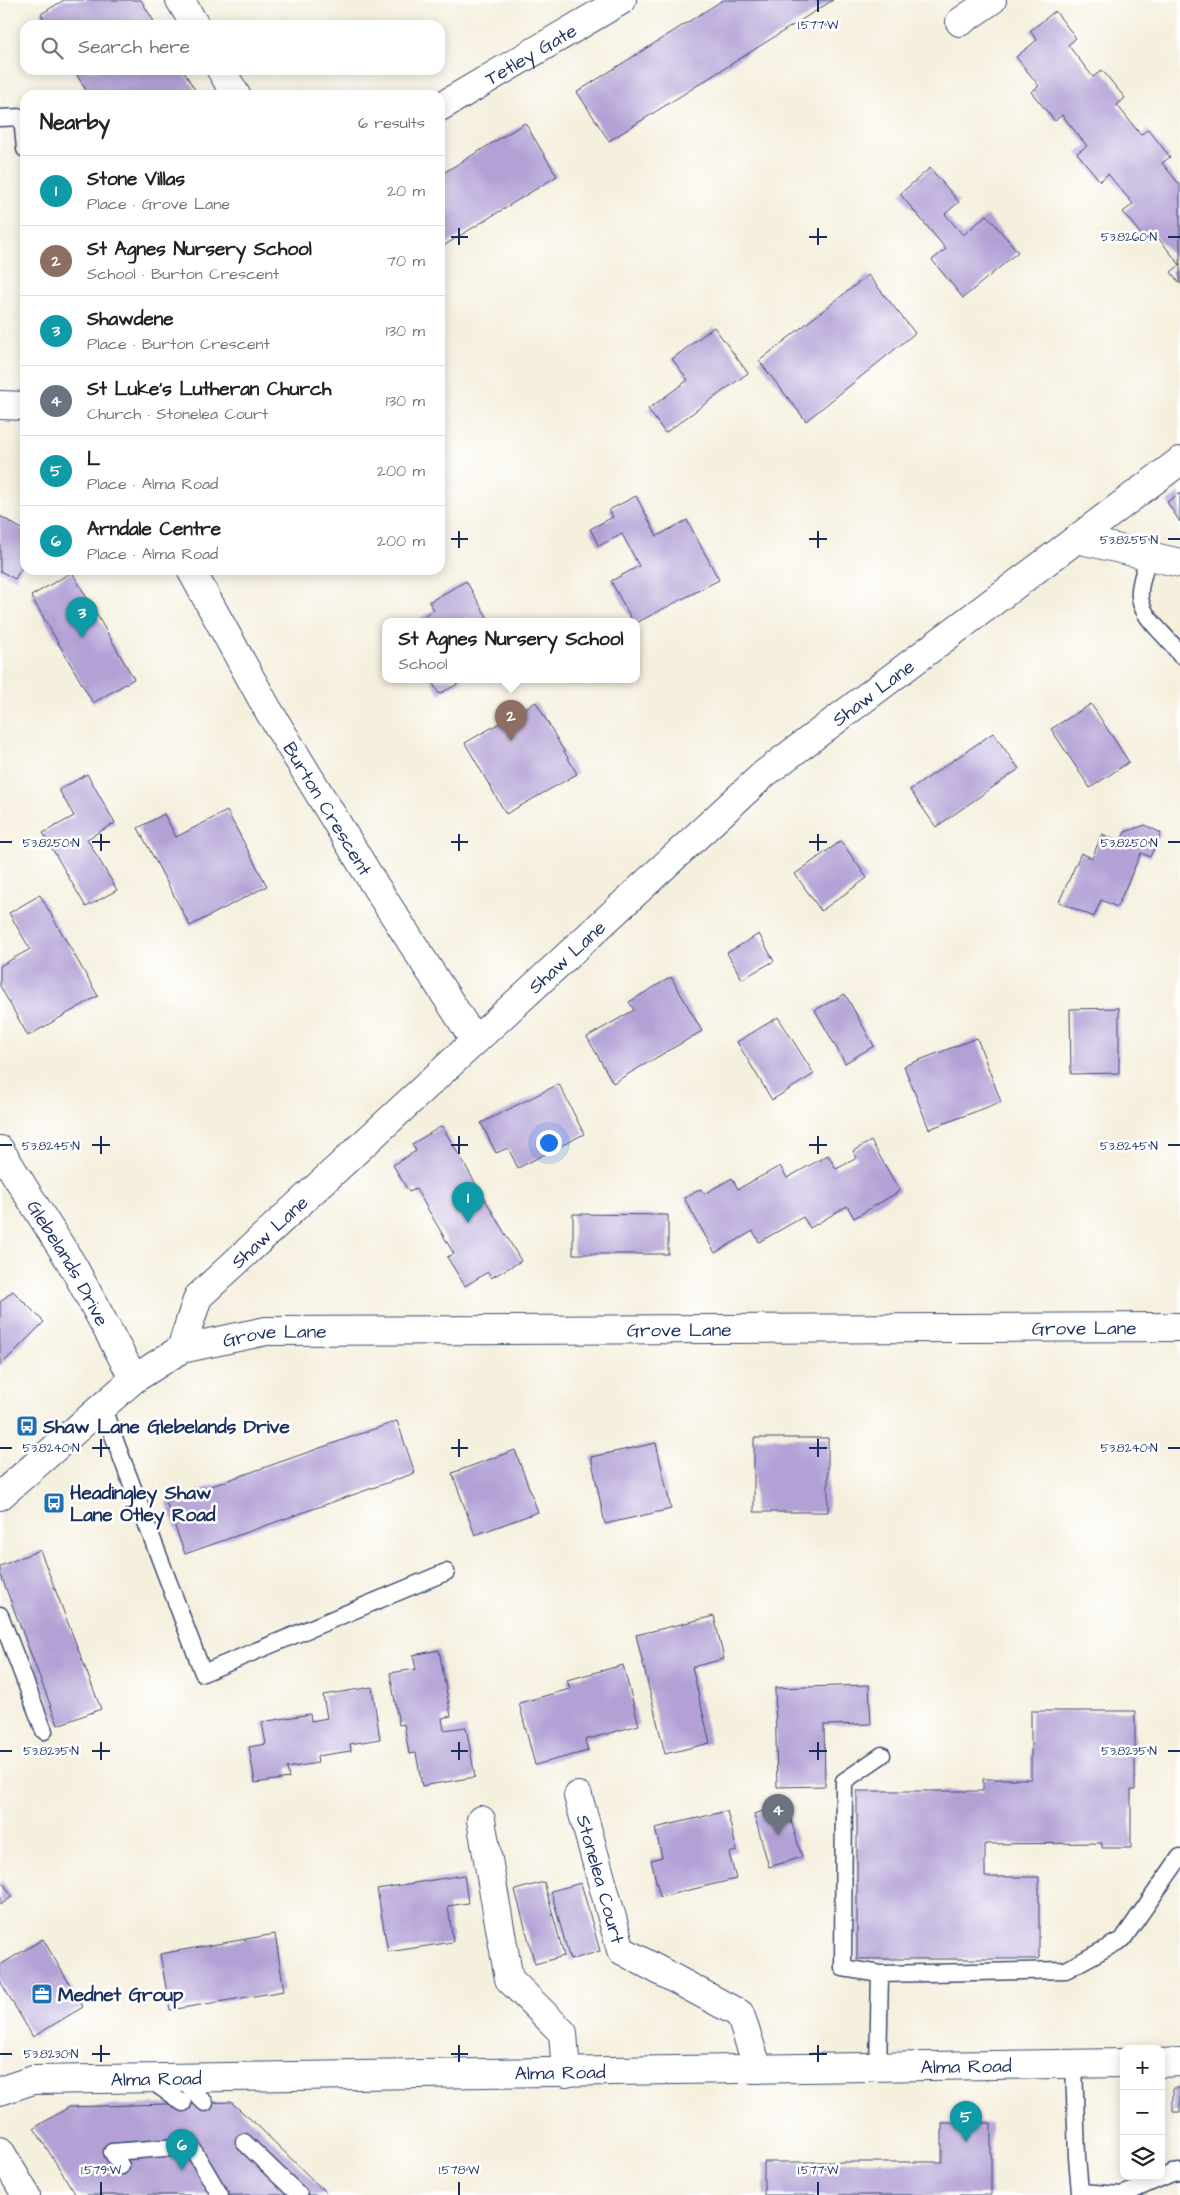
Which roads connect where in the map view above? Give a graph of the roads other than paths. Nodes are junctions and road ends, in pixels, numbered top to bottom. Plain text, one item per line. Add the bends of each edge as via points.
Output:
1 (180, 0) edge
2 (622, 0) edge
3 (992, 0) edge
4 (192, 20) edge
5 (960, 22) dead end
6 (224, 75) edge
7 (233, 90) edge
8 (445, 104) edge
9 (20, 117) edge
10 (0, 118) edge
11 (0, 405) edge
12 (20, 406) edge
13 (1180, 461) edge
14 (1077, 539) junction
15 (1148, 556) junction
16 (1180, 563) edge
17 (194, 575) edge
18 (1180, 655) edge
19 (474, 1041) junction
20 (0, 1150) edge
21 (1180, 1327) edge
22 (181, 1349) junction
23 (134, 1379) junction
24 (102, 1406) junction
25 (0, 1496) edge
26 (446, 1572) dead end
27 (0, 1615) edge
28 (44, 1732) dead end
29 (882, 1754) dead end
30 (578, 1796) dead end
31 (481, 1820) dead end
32 (1180, 1857) edge
33 (880, 1974) junction
34 (1165, 2062) edge
35 (1180, 2062) edge
36 (1120, 2063) edge
37 (1074, 2064) junction
38 (878, 2068) junction
39 (758, 2070) junction
40 (566, 2072) junction
41 (0, 2091) edge
42 (182, 2091) junction
43 (205, 2103) dead end
44 (244, 2142) dead end
45 (0, 2151) edge
46 (121, 2166) dead end
47 (1180, 2172) edge
48 (1080, 2193) edge
49 (26, 2195) edge
50 (220, 2195) edge
51 (299, 2195) edge

1 - 4 main road
2 - 8 main road, Tetley Gate
3 - 5 main road
6 - 7 main road
9 - 10 lane
11 - 12 main road
13 - 14 main road, Shaw Lane
14 - 15 main road
14 - 19 main road, Shaw Lane via 764,774
15 - 16 main road
15 - 18 lane via 1140,592 1142,608
17 - 19 main road, Burton Crescent via 267,708
19 - 22 main road, Shaw Lane via 198,1297
20 - 23 main road, Glebelands Drive via 73,1266
21 - 22 main road, Grove Lane via 266,1330
22 - 23 main road
23 - 24 main road
24 - 25 main road
24 - 26 lane via 203,1673
27 - 28 lane
29 - 33 lane via 844,1780 843,1839 843,1968
30 - 39 main road, Stonelea Court via 622,1950 740,2014
31 - 40 main road via 509,1979 563,2032
32 - 33 lane via 1123,1939 1066,1970
33 - 38 lane
34 - 35 main road
36 - 37 main road, Alma Road
37 - 38 main road, Alma Road
37 - 48 lane
38 - 39 main road, Alma Road
39 - 40 main road, Alma Road
40 - 42 main road, Alma Road
41 - 42 main road, Alma Road via 33,2080 148,2079
42 - 43 lane
44 - 51 lane
45 - 49 main road
46 - 50 lane via 112,2152 191,2146
47 - 48 lane via 1122,2195

